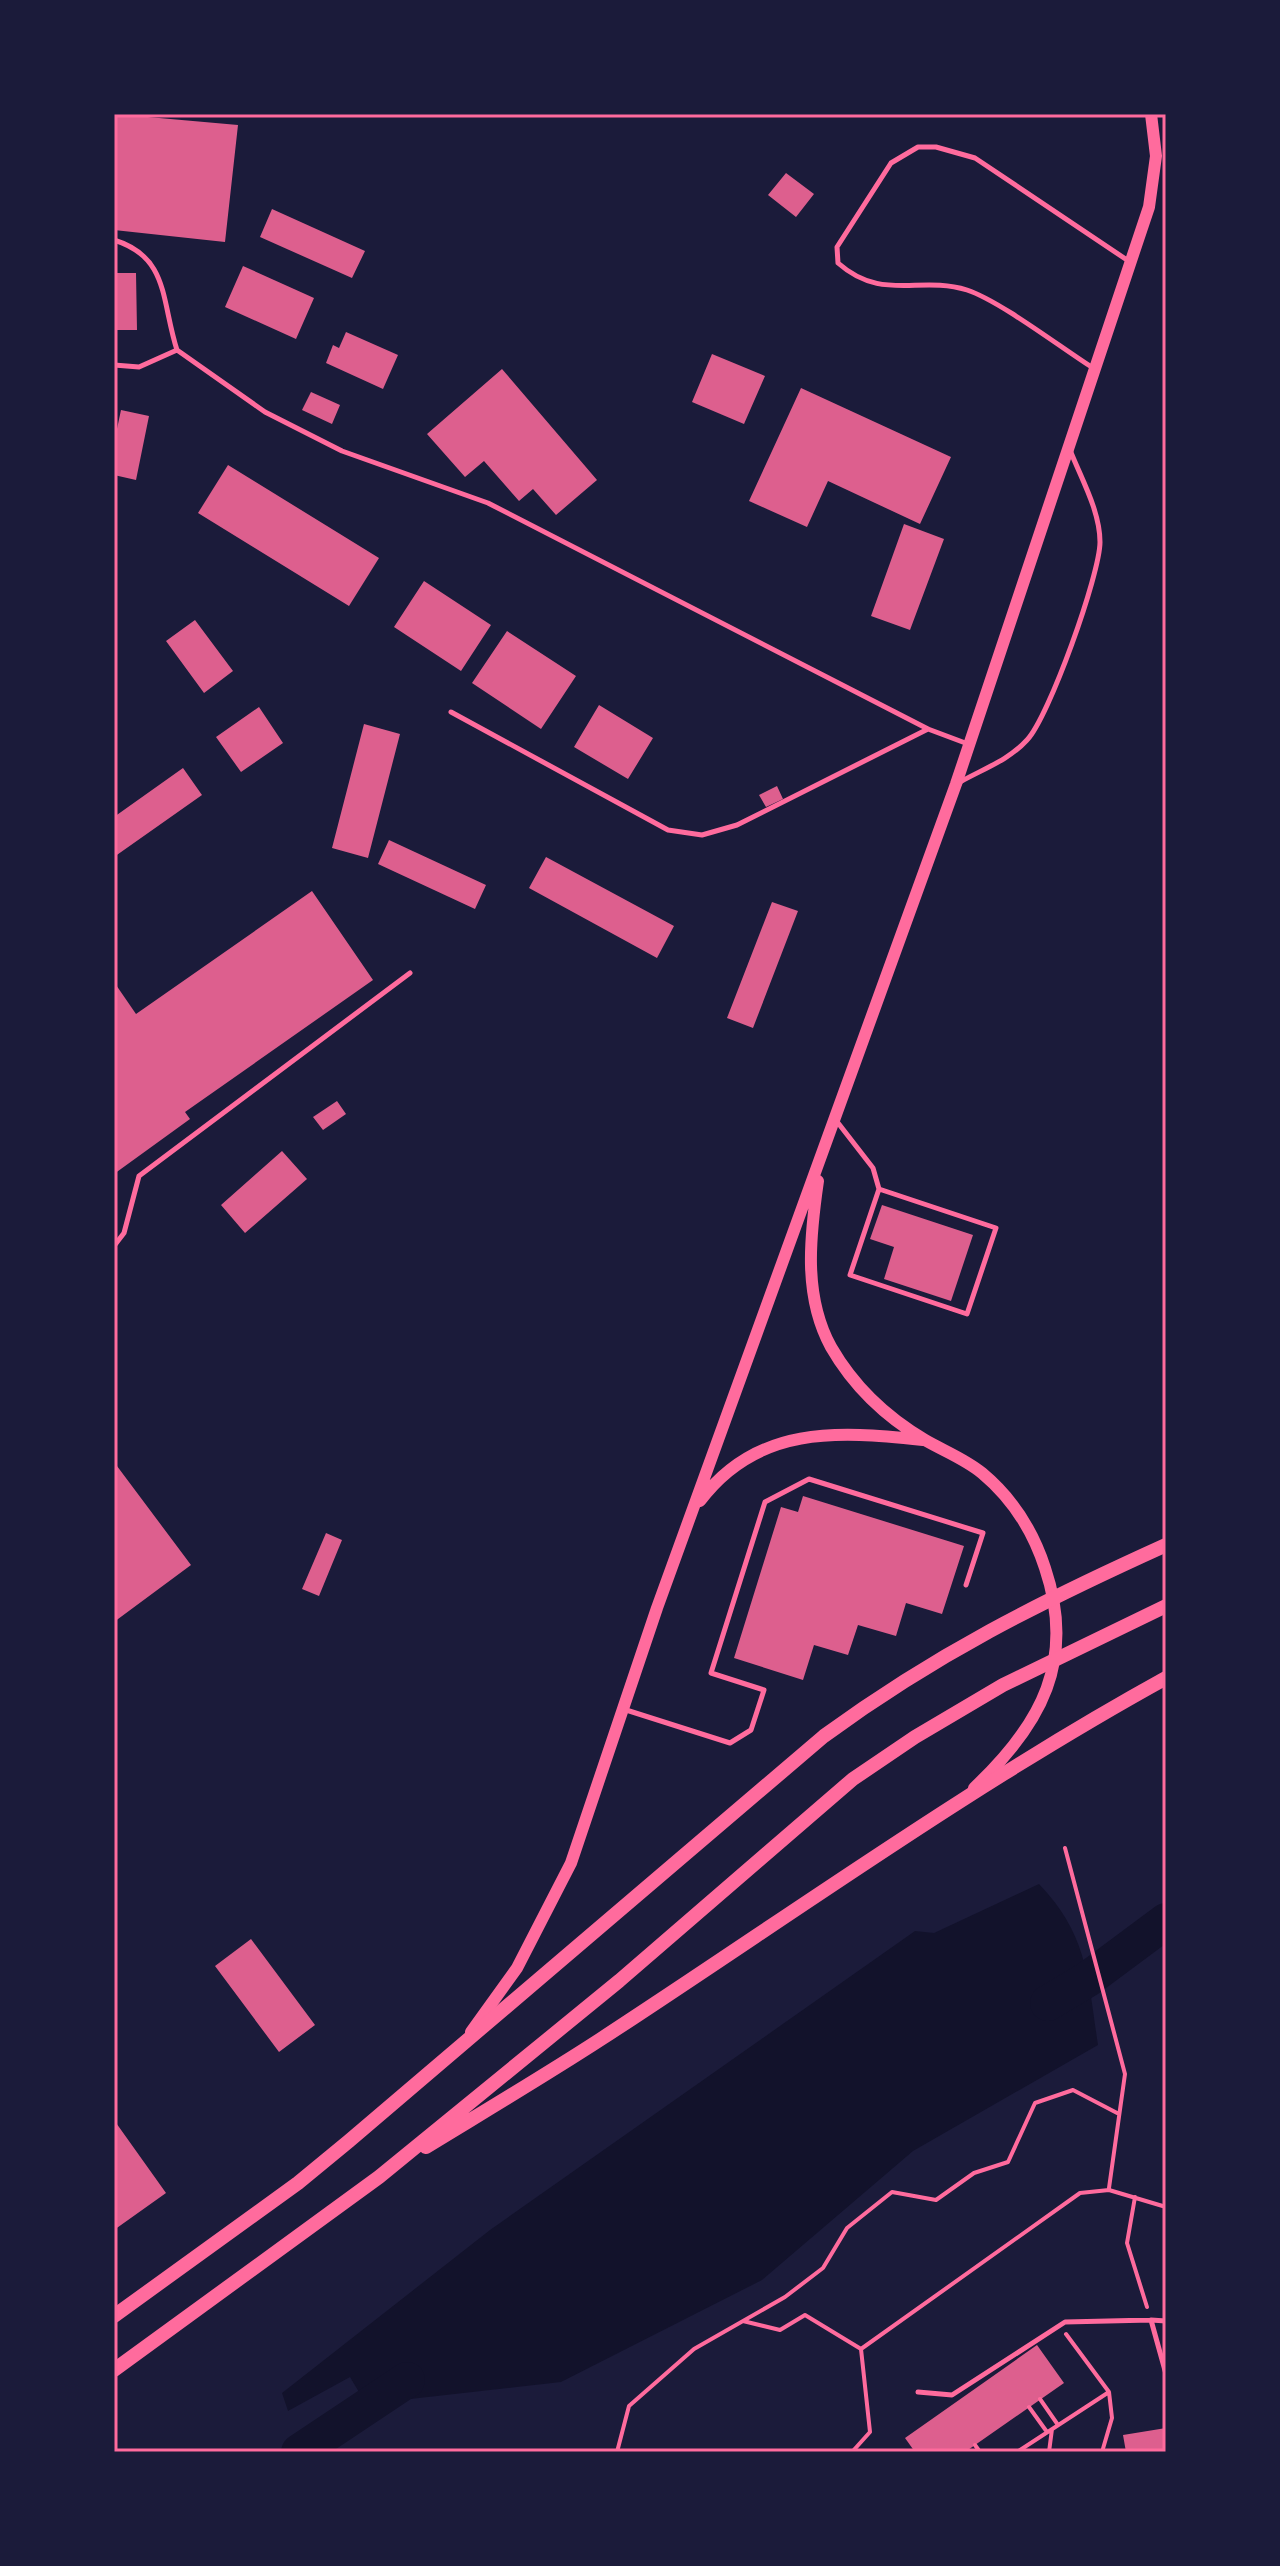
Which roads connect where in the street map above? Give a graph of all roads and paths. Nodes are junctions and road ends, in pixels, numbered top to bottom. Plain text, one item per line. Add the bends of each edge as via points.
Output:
1 (1151, 114) edge
2 (114, 240) edge
3 (1131, 263) junction
4 (177, 350) junction
5 (114, 365) edge
6 (1095, 370) junction
7 (1069, 448) junction
8 (451, 712) dead end
9 (928, 729) junction
10 (969, 744) junction
11 (956, 784) junction
12 (410, 973) dead end
13 (835, 1118) junction
14 (822, 1154) junction
15 (879, 1189) junction
16 (114, 1246) edge
17 (926, 1440) junction
18 (692, 1511) junction
19 (1166, 1545) edge
20 (966, 1585) dead end
21 (1166, 1606) edge
22 (1166, 1678) edge
23 (622, 1709) junction
24 (960, 1801) junction
25 (1065, 1848) dead end
26 (456, 2054) junction
27 (1119, 2114) junction
28 (379, 2177) junction
29 (1109, 2190) junction
30 (1135, 2197) junction
31 (1166, 2207) edge
32 (114, 2316) edge
33 (1151, 2320) junction
34 (741, 2321) junction
35 (1166, 2321) edge
36 (1060, 2325) junction
37 (861, 2349) junction
38 (114, 2370) edge
39 (1166, 2374) edge
40 (918, 2392) dead end
41 (1109, 2392) junction
42 (1040, 2399) dead end
43 (1029, 2407) dead end
44 (1058, 2425) junction
45 (1050, 2430) junction
46 (975, 2445) dead end
47 (617, 2452) edge
48 (852, 2452) edge
49 (980, 2452) edge
50 (1017, 2452) edge
51 (1049, 2452) edge
52 (1102, 2452) edge

1 - 3 street via 1153,184
2 - 4 lane via 136,247 156,266
3 - 6 street
3 - 6 lane via 975,158 936,147 918,147 891,163 837,247 838,263 859,278 889,287 966,290
4 - 5 lane via 139,367
4 - 9 lane via 265,412 342,451 488,503
6 - 7 street
7 - 10 street
7 - 11 lane via 1095,512 1097,568 1041,722 1012,754
8 - 9 lane via 668,830 702,835 771,810
9 - 10 lane
10 - 11 street
11 - 13 street
12 - 16 lane via 139,1176 124,1233
13 - 14 street
13 - 15 lane via 873,1168
14 - 17 street via 810,1268 815,1304 830,1345 858,1387 890,1418
14 - 18 street
15 - 15 lane via 850,1275 967,1314 996,1228
17 - 18 street via 824,1434 790,1439 737,1461
17 - 24 street via 981,1473 1018,1511 1057,1602 1050,1683 1035,1716 1009,1755
18 - 23 street
19 - 26 main road via 977,1635 883,1693 748,1800
20 - 23 lane via 983,1533 809,1479 765,1502 711,1673 764,1690 751,1730 730,1743
21 - 28 main road via 1015,1678 853,1779 619,1981
22 - 24 main road
23 - 26 street via 571,1863 541,1926
24 - 28 main road via 599,2041
25 - 27 path via 1125,2074
26 - 32 main road via 298,2183
27 - 29 path
27 - 34 path via 1073,2090 1035,2103 1008,2162 974,2173 936,2200 892,2192 847,2228 823,2268
28 - 38 main road
29 - 30 path
29 - 37 path via 1080,2193
30 - 31 path
30 - 33 path via 1127,2243
33 - 35 lane
33 - 36 lane
33 - 39 lane
34 - 37 path via 780,2330 805,2315
34 - 47 path via 694,2349 629,2406
36 - 40 lane via 952,2395
36 - 41 path
37 - 48 path via 870,2432
41 - 44 path
41 - 52 path via 1112,2418
42 - 44 path
43 - 45 path
44 - 45 path
45 - 50 path
45 - 51 path
46 - 49 path

